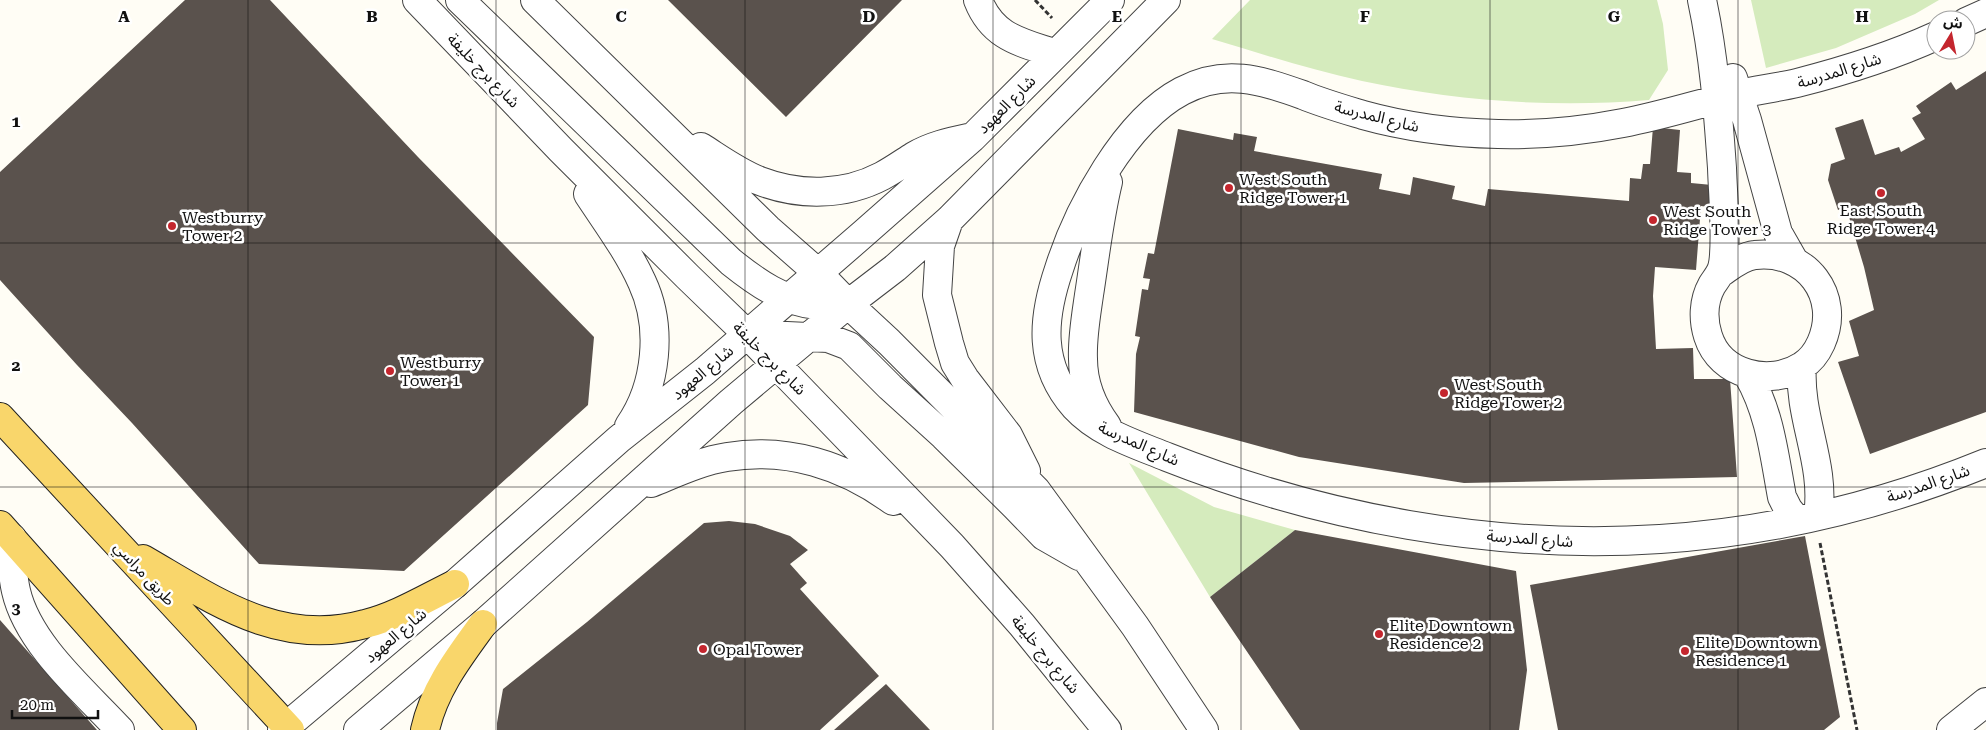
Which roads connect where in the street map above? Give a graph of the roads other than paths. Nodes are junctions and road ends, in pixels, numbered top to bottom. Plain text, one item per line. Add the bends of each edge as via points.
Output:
1 (417, 0) edge
2 (460, 0) edge
3 (536, 0) edge
4 (978, 0) edge
5 (1110, 0) edge
6 (1166, 0) edge
7 (1702, 0) edge
8 (1713, 0) edge
9 (1926, 40) edge
10 (1056, 54) junction
11 (1728, 97) junction
12 (659, 121) junction
13 (972, 138) junction
14 (561, 150) junction
15 (1116, 156) junction
16 (948, 220) junction
17 (1794, 261) junction
18 (817, 272) junction
19 (1722, 272) junction
20 (789, 298) junction
21 (848, 304) junction
22 (747, 334) junction
23 (808, 338) junction
24 (777, 365) junction
25 (1802, 366) junction
26 (1748, 374) junction
27 (0, 417) edge
28 (1808, 424) junction
29 (1771, 433) junction
30 (1114, 436) junction
31 (619, 439) junction
32 (1986, 463) edge
33 (633, 490) junction
34 (1036, 490) junction
35 (1807, 517) junction
36 (6, 532) edge
37 (118, 544) junction
38 (952, 546) junction
39 (1084, 559) junction
40 (455, 584) junction
41 (483, 624) junction
42 (1986, 702) edge
43 (1957, 726) edge
44 (286, 729) edge
45 (120, 730) edge
46 (182, 730) edge
47 (358, 730) edge
48 (425, 730) edge
49 (1107, 730) edge
50 (1204, 730) edge

1 - 14 street, شارع برج خليفة
2 - 20 street via 731,262 758,283
3 - 12 street
4 - 10 street via 986,17 1005,35
5 - 10 street, شارع العهود
6 - 16 street
7 - 11 street
8 - 11 street via 1729,66
9 - 11 street, شارع المدرسة via 1794,84
10 - 13 street, شارع العهود
11 - 15 street, شارع المدرسة via 1627,122 1562,132 1496,134 1431,129 1367,116 1275,84 1245,78 1215,79 1186,88 1160,104
11 - 17 street via 1778,233
11 - 19 street
12 - 13 street via 759,181 802,192 844,190 863,184 933,147
12 - 18 street via 768,229
13 - 18 street, شارع العهود
14 - 22 street, شارع برج خليفة
14 - 31 street via 632,262 650,306 654,338 651,377 640,406
15 - 30 street via 1097,238 1083,339 1086,381 1092,401
15 - 30 street, شارع المدرسة via 1079,217 1053,285 1046,321 1046,344 1062,388 1076,408
16 - 21 street via 895,268
16 - 34 street via 940,246 937,295 948,343 965,379 1008,434
17 - 19 street via 1775,255 1754,255 1737,261
17 - 25 street via 1811,274 1823,291 1828,311 1826,332 1817,351
18 - 20 street, شارع العهود
18 - 21 street
19 - 26 street via 1711,286 1705,303 1704,322 1718,355 1732,367
20 - 21 street via 817,306
20 - 22 street, شارع العهود
21 - 23 street
21 - 34 street
22 - 23 street
22 - 24 street, شارع برج خليفة
22 - 31 street, شارع العهود
23 - 24 street
23 - 39 street via 828,338 849,346 1044,536
24 - 33 street
24 - 38 street, شارع برج خليفة
25 - 26 street via 1766,377
25 - 28 street via 1802,395
26 - 29 street via 1761,400
27 - 37 main road, طريق مراسي
28 - 29 street
28 - 35 street via 1820,486
29 - 35 street via 1782,497 1788,509
30 - 35 street, شارع المدرسة via 1189,465 1297,500 1370,517 1475,534 1613,542 1716,534
31 - 40 street, شارع العهود
32 - 35 street, شارع المدرسة via 1918,488
33 - 38 street via 727,457 762,453 796,456 828,465 859,479
33 - 41 street
34 - 39 street
36 - 45 street via 16,592 36,637
36 - 46 main road
37 - 40 main road via 238,613 285,628 339,630 366,624
37 - 44 main road, طريق مراسي
38 - 49 street, شارع برج خليفة via 1022,625
39 - 50 street via 1135,626
40 - 44 street, شارع العهود
41 - 47 street
41 - 48 main road via 444,680
42 - 43 street

